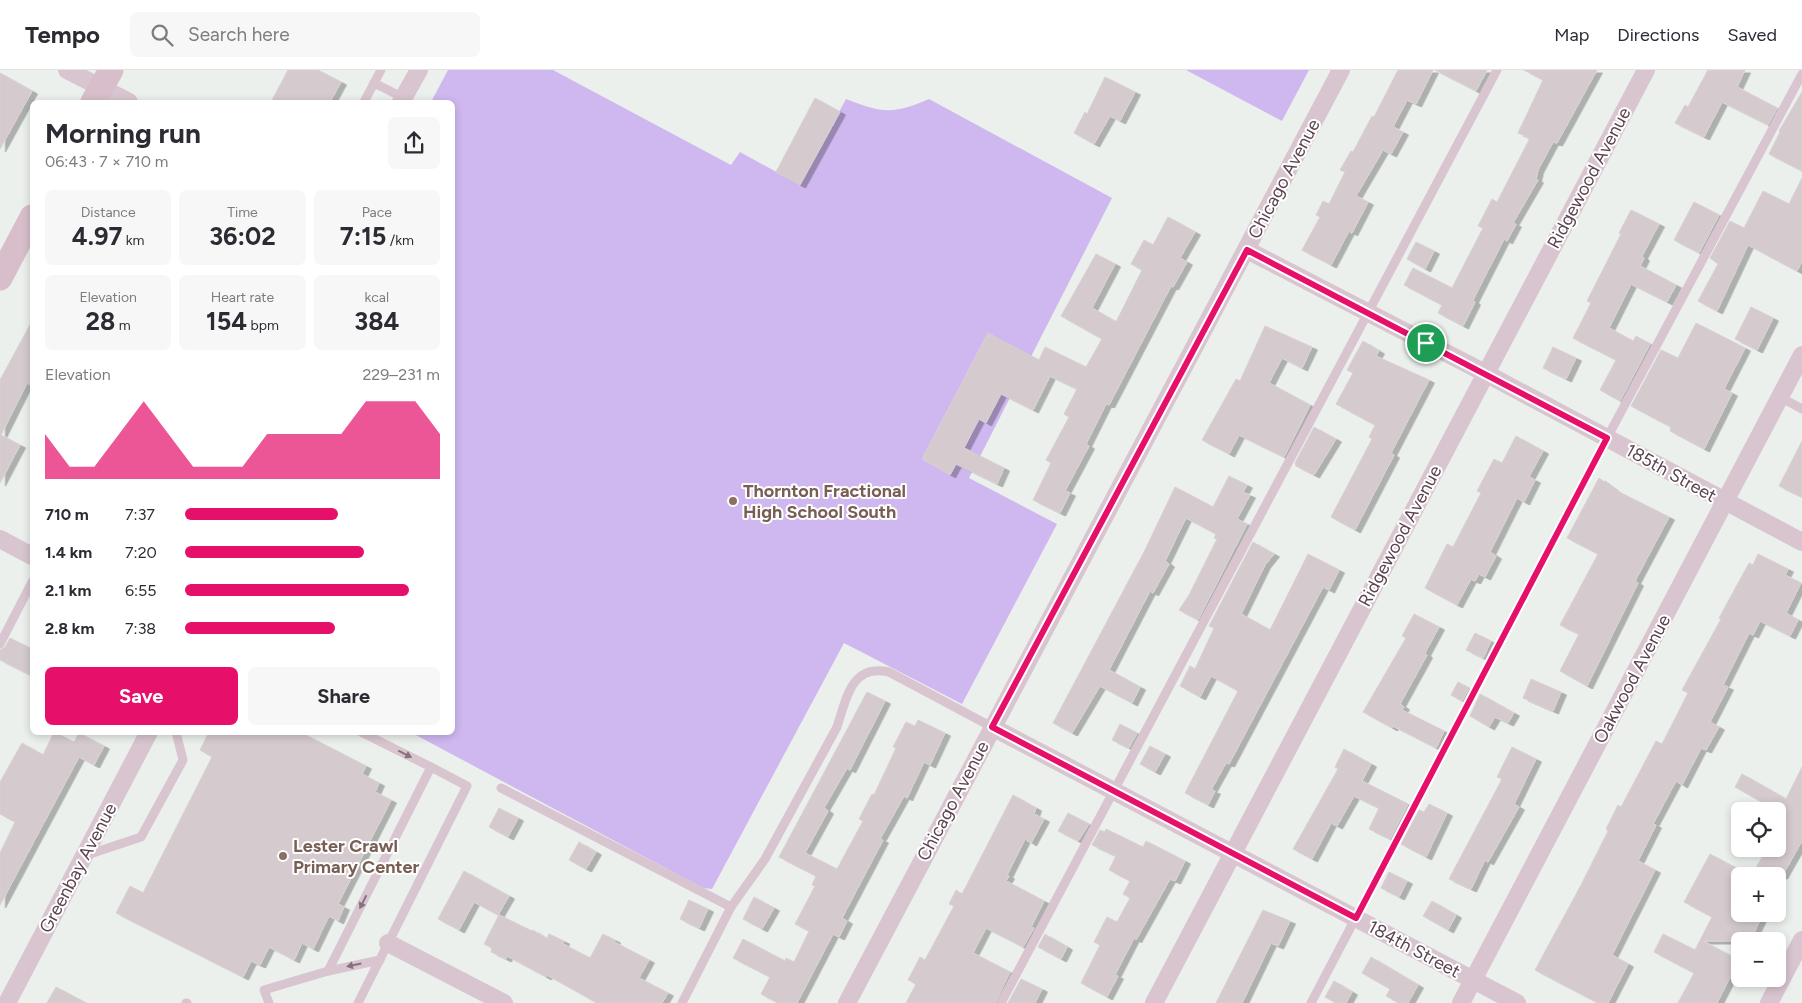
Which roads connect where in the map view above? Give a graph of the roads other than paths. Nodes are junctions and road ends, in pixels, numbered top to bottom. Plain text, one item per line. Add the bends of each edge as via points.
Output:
1 (67, 70) edge
2 (381, 70) edge
3 (419, 70) edge
4 (1342, 70) edge
5 (1497, 70) edge
6 (1646, 70) edge
7 (1802, 74) edge
8 (374, 83) junction
9 (102, 87) edge
10 (125, 100) edge
11 (365, 100) edge
12 (403, 100) edge
13 (30, 220) edge
14 (1247, 250) junction
15 (2, 268) edge
16 (1367, 312) junction
17 (1802, 356) edge
18 (1486, 373) junction
19 (1780, 397) junction
20 (1802, 409) edge
21 (1607, 438) junction
22 (1725, 502) junction
23 (0, 539) edge
24 (1802, 542) edge
25 (30, 555) edge
26 (30, 586) edge
27 (0, 644) edge
28 (992, 727) junction
29 (146, 735) edge
30 (177, 735) edge
31 (367, 735) edge
32 (431, 768) junction
33 (501, 788) dead end
34 (1113, 791) junction
35 (1233, 853) junction
36 (84, 856) junction
37 (730, 907) junction
38 (1356, 918) junction
39 (1802, 940) edge
40 (388, 943) junction
41 (380, 960) junction
42 (328, 971) junction
43 (1473, 980) junction
44 (7, 1003) edge
45 (268, 1003) edge
46 (358, 1003) edge
47 (504, 1003) edge
48 (682, 1003) edge
49 (847, 1003) edge
50 (1001, 1003) edge
51 (1154, 1003) edge
52 (1312, 1003) edge
53 (1461, 1003) edge
54 (1518, 1003) edge
55 (1769, 1003) edge

1 - 9 street
2 - 8 lane
3 - 12 street
4 - 14 street, Chicago Avenue
5 - 16 lane
6 - 18 street, Ridgewood Avenue
7 - 21 lane
8 - 11 lane
8 - 12 lane
9 - 10 street
13 - 15 main road
14 - 16 street, 185th Street
14 - 28 street, Chicago Avenue
16 - 18 street, 185th Street
16 - 34 lane
17 - 19 street, Oakwood Avenue
18 - 21 street, 185th Street
18 - 35 street, Ridgewood Avenue
19 - 20 lane
19 - 22 street, Oakwood Avenue
21 - 22 street, 185th Street
21 - 38 lane
22 - 24 street, 185th Street
22 - 43 street, Oakwood Avenue
23 - 25 street
26 - 27 lane
28 - 34 street, 184th Street
28 - 37 lane via 889,672 879,670 860,675 843,704 837,727 765,859
28 - 49 street, Chicago Avenue
29 - 36 street, Greenbay Avenue
30 - 36 lane via 183,760 141,837
31 -> 32 lane
32 - 40 lane via 467,786
32 -> 42 lane
33 - 37 lane
34 - 35 street, 184th Street
34 - 50 lane
35 - 38 street, 184th Street
35 - 51 street, Ridgewood Avenue
36 - 44 street, Greenbay Avenue
37 - 48 lane
38 - 43 street, 184th Street
38 - 52 lane
39 - 55 street
40 - 41 lane
40 - 47 street
41 -> 42 lane
41 - 46 lane
42 - 45 lane via 264,990
43 - 53 street, Oakwood Avenue
43 - 54 street, 184th Street

